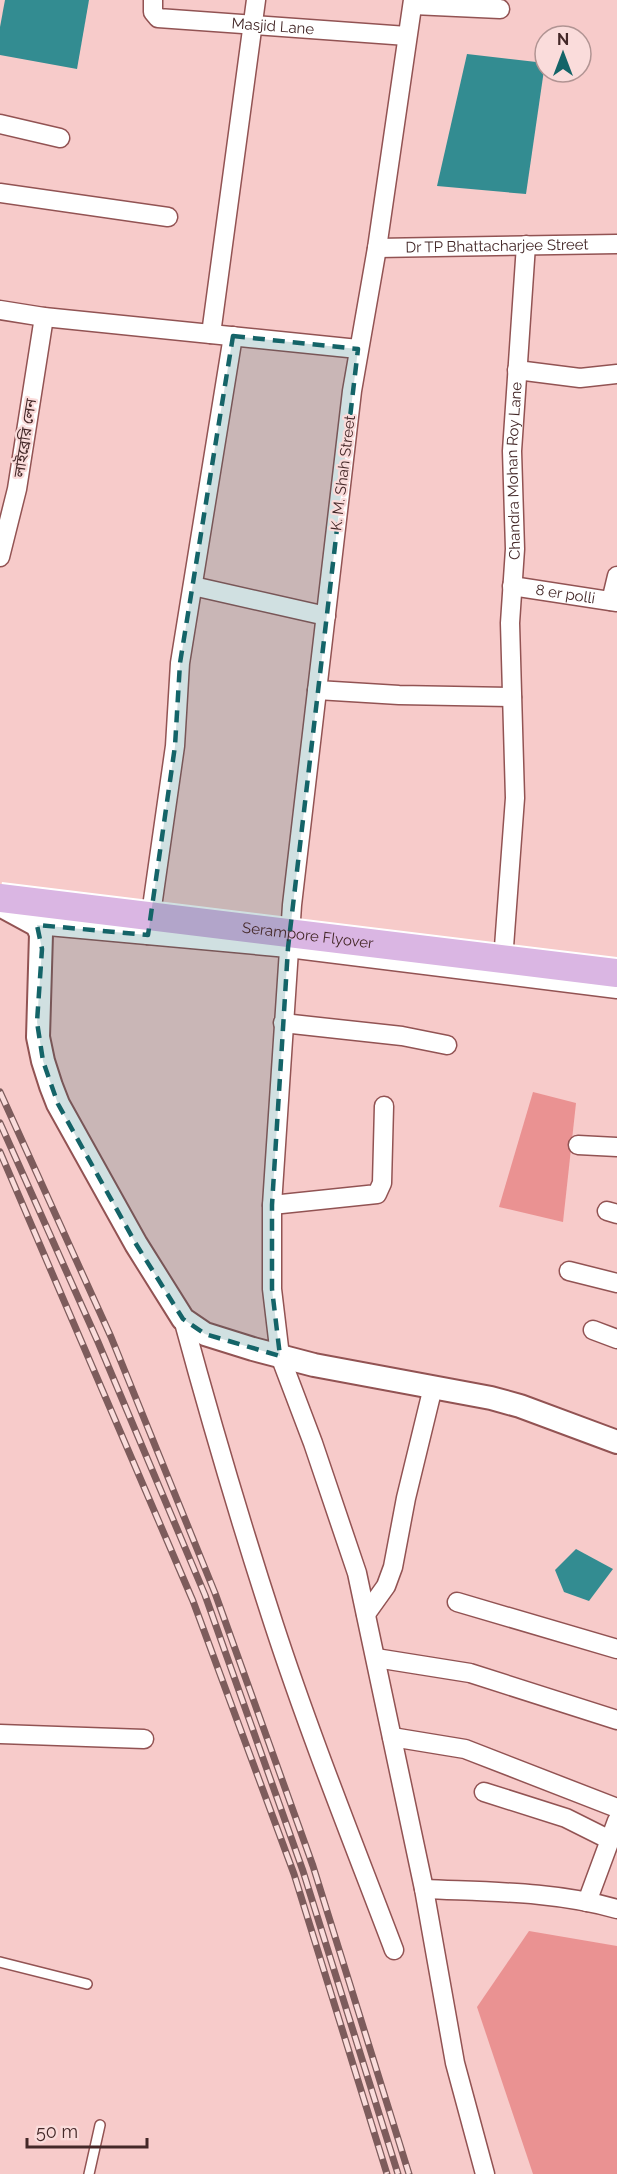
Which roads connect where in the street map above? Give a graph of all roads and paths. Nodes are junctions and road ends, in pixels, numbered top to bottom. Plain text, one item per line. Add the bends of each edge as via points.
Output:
1 (153, 0) edge
2 (256, 0) edge
3 (413, 3) edge
4 (500, 9) dead end
5 (252, 25) junction
6 (407, 36) junction
7 (0, 124) edge
8 (60, 138) dead end
9 (0, 193) edge
10 (168, 217) dead end
11 (617, 244) edge
12 (525, 245) junction
13 (377, 248) junction
14 (0, 310) edge
15 (44, 317) junction
16 (212, 333) junction
17 (233, 336) junction
18 (358, 349) junction
19 (517, 370) junction
20 (617, 375) edge
21 (1, 550) edge
22 (617, 576) edge
23 (193, 586) junction
24 (512, 586) junction
25 (614, 602) edge
26 (326, 616) junction
27 (317, 690) junction
28 (512, 697) junction
29 (0, 898) edge
30 (0, 905) edge
31 (37, 925) junction
32 (148, 935) junction
33 (288, 948) junction
34 (617, 973) edge
35 (502, 974) junction
36 (617, 988) edge
37 (283, 1023) junction
38 (447, 1046) dead end
39 (384, 1106) dead end
40 (578, 1145) dead end
41 (617, 1147) edge
42 (272, 1205) junction
43 (568, 1271) dead end
44 (617, 1282) edge
45 (183, 1319) junction
46 (593, 1330) dead end
47 (617, 1339) edge
48 (280, 1356) junction
49 (433, 1387) junction
50 (617, 1442) edge
51 (457, 1602) dead end
52 (366, 1614) junction
53 (617, 1649) edge
54 (376, 1658) junction
55 (617, 1720) edge
56 (0, 1734) edge
57 (392, 1737) junction
58 (144, 1739) dead end
59 (484, 1792) dead end
60 (617, 1808) edge
61 (617, 1821) edge
62 (610, 1840) junction
63 (424, 1889) junction
64 (587, 1902) junction
65 (617, 1909) edge
66 (394, 1950) dead end
67 (0, 1962) edge
68 (87, 1984) dead end
69 (100, 2125) dead end
70 (89, 2174) edge
71 (485, 2174) edge

1 - 5 street, Masjid Lane via 153,12 158,18
2 - 5 street
3 - 4 street
3 - 6 street, K. M. Shah Street
5 - 6 street, Masjid Lane
5 - 16 street
6 - 13 street, K. M. Shah Street
7 - 8 street
9 - 10 street
11 - 12 street, Dr TP Bhattacharjee Street
12 - 13 street, Dr TP Bhattacharjee Street
12 - 19 street, Chandra Mohan Roy Lane
13 - 18 street, K. M. Shah Street
14 - 15 street
15 - 16 street
15 - 21 street, লাইব্রেরি লেন via 17,489
16 - 17 street
17 - 18 street
17 - 23 street
18 - 26 street, K. M. Shah Street
19 - 20 street via 580,378
19 - 24 street, Chandra Mohan Roy Lane via 512,451
22 - 25 street
23 - 26 street
23 - 32 street via 180,663 175,746
24 - 25 street, 8 er polli
24 - 28 street, Chandra Mohan Roy Lane
26 - 27 street, K. M. Shah Street
27 - 28 street
27 - 33 street, K. M. Shah Street
28 - 35 street, Chandra Mohan Roy Lane via 515,798
29 - 34 main road, Serampore Flyover, bridge
30 - 31 street
31 - 32 street
31 - 45 street via 42,949 38,1037 51,1086 136,1244
32 - 33 street
33 - 35 street
33 - 37 street, K. M. Shah Street
35 - 36 street
37 - 38 street via 402,1036
37 - 42 street, K. M. Shah Street
39 - 42 street via 382,1183 377,1194
40 - 41 street
42 - 48 street, K. M. Shah Street via 272,1289
43 - 44 street
45 - 48 street via 205,1334
45 - 66 street via 274,1626
46 - 47 street
48 - 49 street
48 - 52 street, K. M. Shah Street via 352,1555
49 - 50 street via 520,1406
49 - 52 street via 393,1566 386,1586
51 - 53 street
52 - 54 street, K. M. Shah Street
54 - 55 street via 470,1673
54 - 57 street, K. M. Shah Street
56 - 58 street
57 - 60 street via 465,1749
57 - 63 street, K. M. Shah Street
59 - 62 street via 566,1818
61 - 62 street
62 - 64 street
63 - 64 street via 517,1892
63 - 71 street, K. M. Shah Street via 455,2063
64 - 65 street
67 - 68 lane
69 - 70 lane

